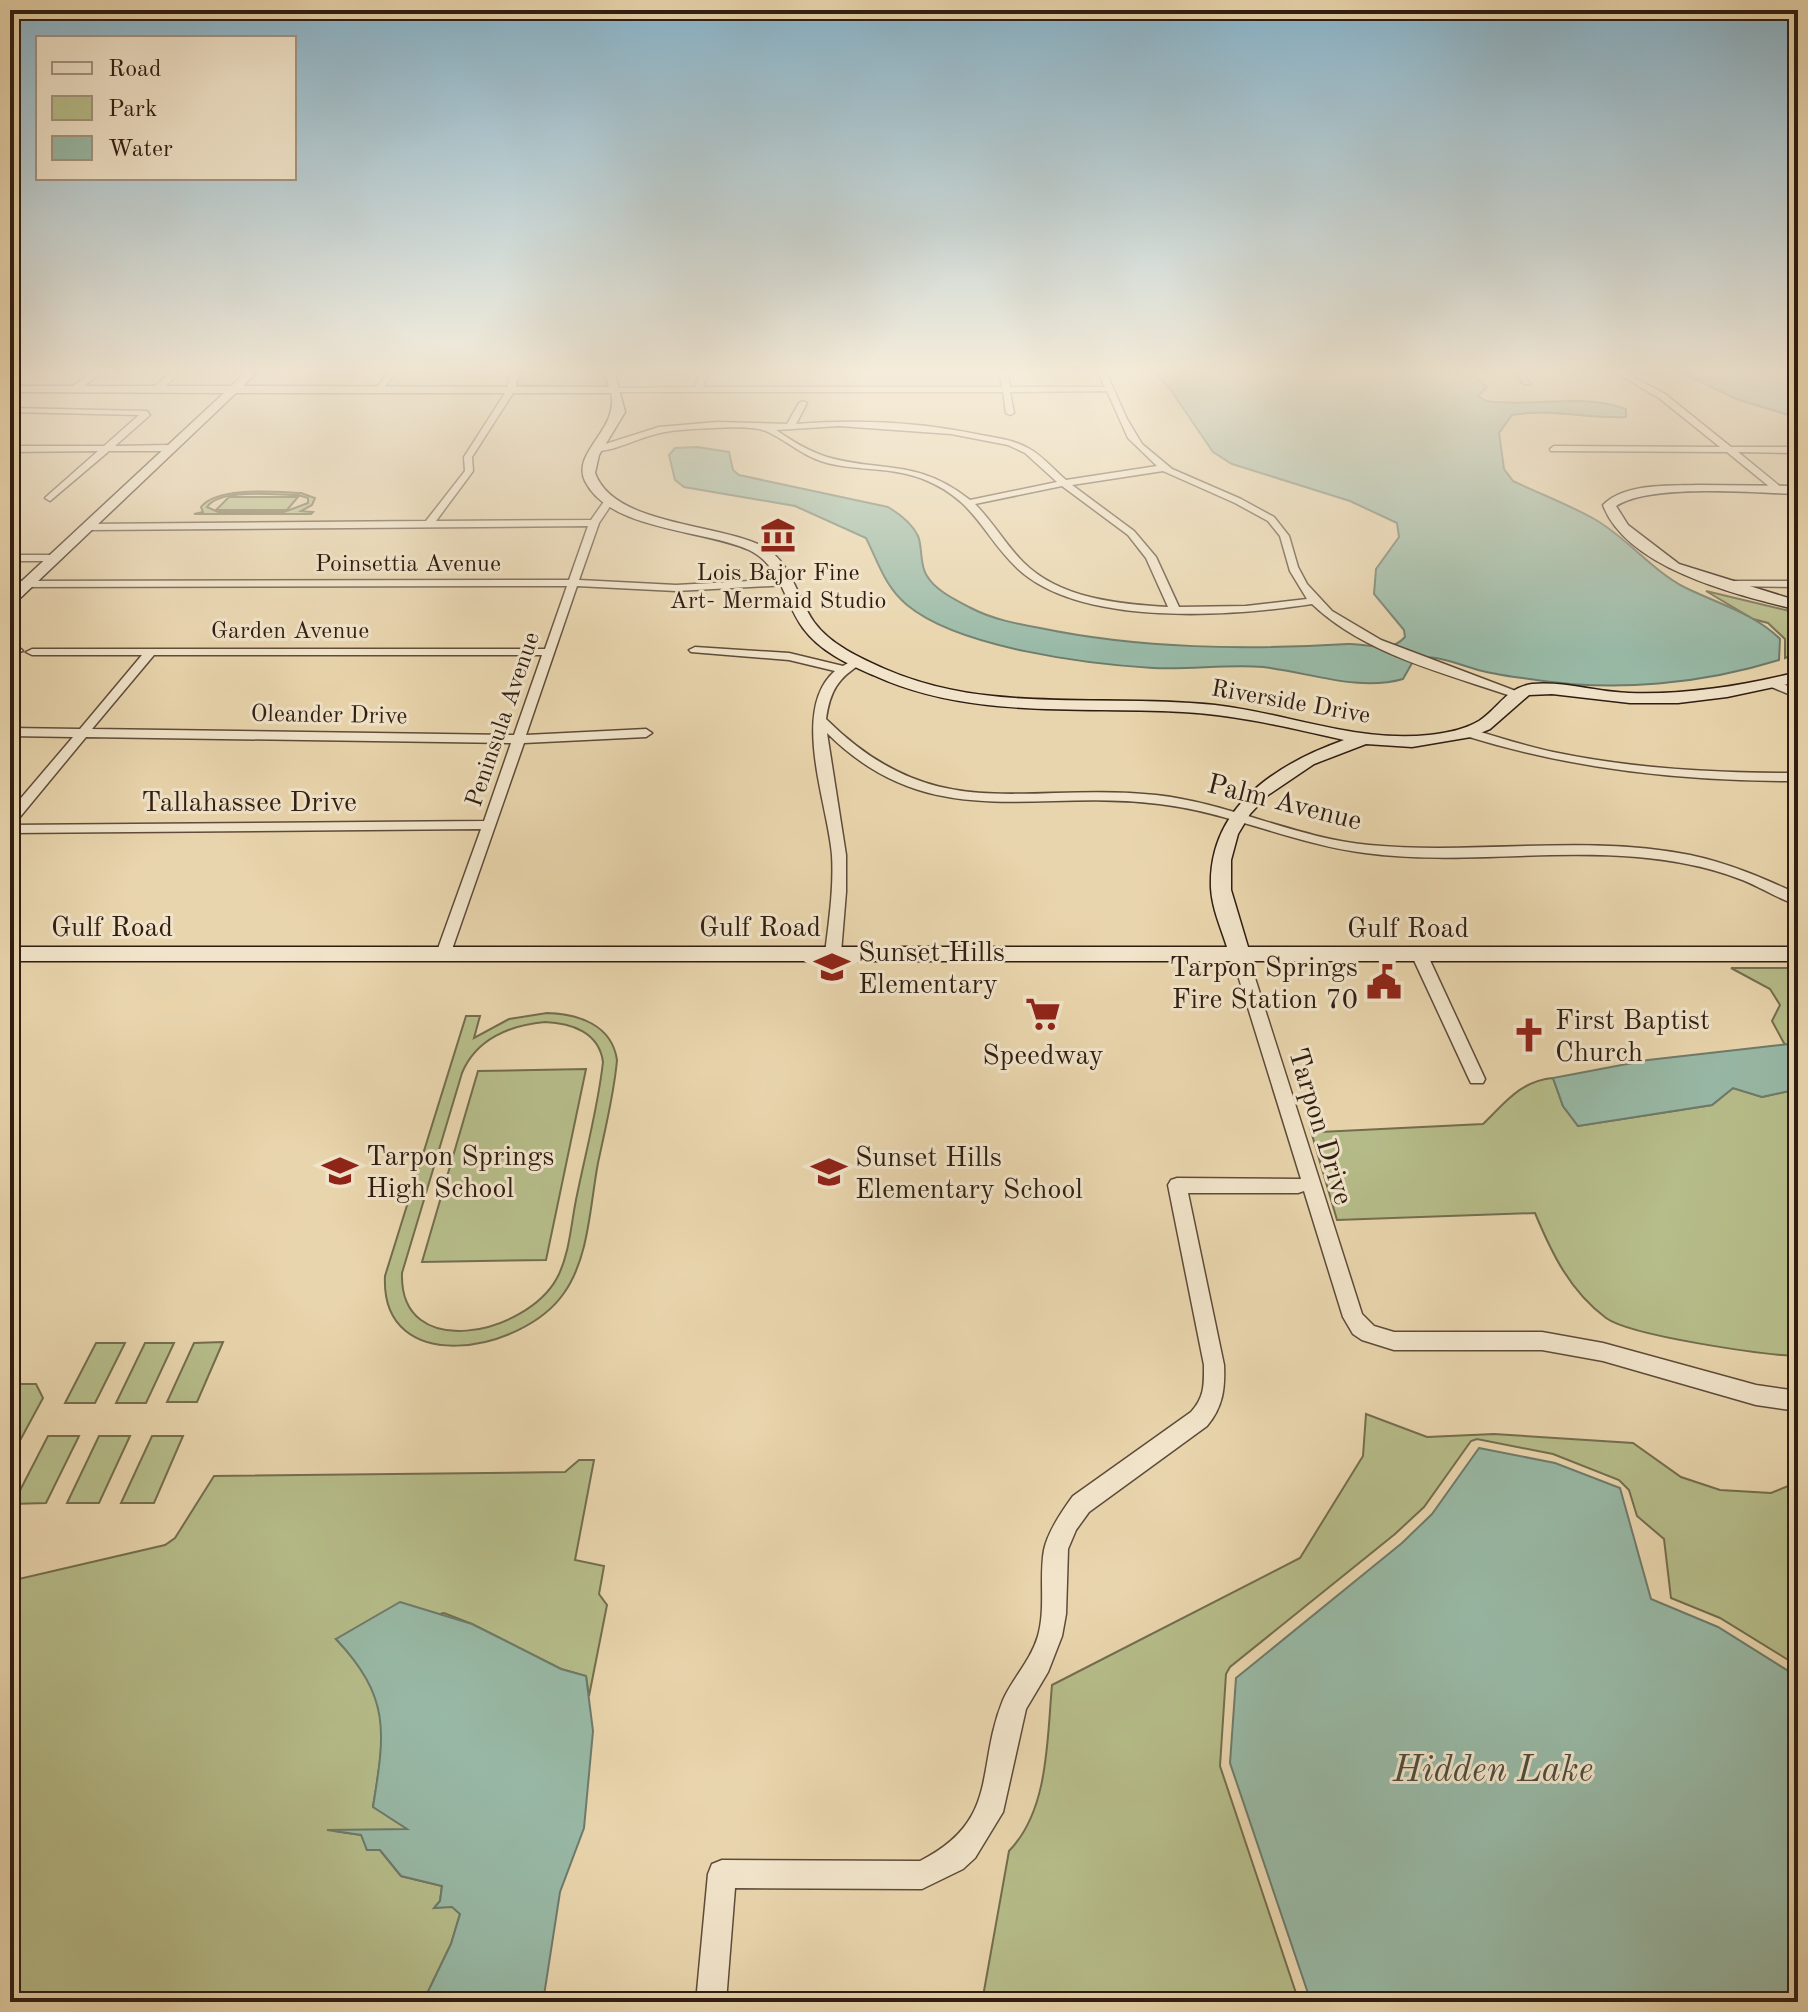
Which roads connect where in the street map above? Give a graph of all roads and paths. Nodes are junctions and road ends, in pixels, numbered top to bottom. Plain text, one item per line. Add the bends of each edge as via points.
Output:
1 (90, 464) edge
2 (155, 464) edge
3 (468, 464) edge
4 (590, 464) edge
5 (862, 464) edge
6 (1041, 464) edge
7 (1159, 464) edge
8 (1746, 464) edge
9 (1163, 468) junction
10 (1064, 483) junction
11 (1779, 490) junction
12 (1798, 490) edge
13 (50, 498) dead end
14 (608, 502) junction
15 (968, 503) junction
16 (430, 523) junction
17 (594, 523) junction
18 (89, 527) junction
19 (10, 558) edge
20 (56, 558) junction
21 (788, 582) junction
22 (28, 583) junction
23 (573, 583) junction
24 (1723, 584) junction
25 (1798, 584) edge
26 (10, 586) edge
27 (10, 600) edge
28 (1313, 601) junction
29 (1798, 606) edge
30 (1175, 610) junction
31 (695, 650) dead end
32 (32, 652) dead end
33 (548, 652) junction
34 (150, 653) junction
35 (851, 666) junction
36 (1798, 677) edge
37 (1773, 684) junction
38 (1515, 693) junction
39 (1798, 694) edge
40 (822, 721) junction
41 (10, 732) edge
42 (83, 733) junction
43 (646, 733) dead end
44 (1470, 733) junction
45 (519, 739) junction
46 (1360, 740) junction
47 (1798, 777) edge
48 (1239, 816) junction
49 (10, 820) edge
50 (489, 825) junction
51 (10, 829) edge
52 (1798, 900) edge
53 (833, 953) junction
54 (10, 954) edge
55 (444, 954) junction
56 (1798, 954) edge
57 (1240, 956) junction
58 (1420, 956) junction
59 (1477, 1079) dead end
60 (1298, 1186) dead end
61 (1798, 1401) edge
62 (711, 2002) edge

1 - 13 street
2 - 18 street
3 - 16 street via 469,471
4 - 14 street via 592,481
5 - 15 street via 930,479
6 - 10 street
7 - 9 street
8 - 11 street
9 - 10 street
9 - 28 street via 1254,509 1277,525
10 - 15 street
10 - 30 street via 1140,543
11 - 12 street
11 - 24 street via 1656,490 1619,496 1609,505 1623,528 1660,557 1687,573
14 - 17 street, Peninsula Avenue
14 - 21 street, Riverside Drive via 763,552
15 - 30 street via 1039,580 1091,599
16 - 17 street
16 - 18 street
17 - 23 street, Peninsula Avenue
18 - 20 street
19 - 20 street
20 - 22 street
21 - 23 street, Poinsettia Avenue via 702,588
21 - 35 street, Riverside Drive via 810,626
22 - 23 street, Poinsettia Avenue
22 - 26 street, Poinsettia Avenue
22 - 27 street
23 - 33 street, Peninsula Avenue
24 - 25 street
24 - 29 street
28 - 30 street via 1246,610
28 - 38 street via 1381,642
31 - 35 street
32 - 34 street, Garden Avenue
33 - 34 street, Garden Avenue
33 - 45 street, Peninsula Avenue
34 - 42 street
35 - 40 street via 827,687
35 - 46 street, Riverside Drive via 981,699 1204,709 1280,720
36 - 37 street
37 - 38 street via 1663,697 1536,689
37 - 39 street
38 - 44 street, Riverside Drive via 1495,717
40 - 48 street, Palm Avenue via 872,764 953,795 1019,802 1140,798 1204,805
40 - 53 street via 820,750 839,852
41 - 42 street, Oleander Drive
42 - 45 street, Oleander Drive
42 - 49 street
43 - 45 street, Oleander Drive
44 - 46 street, Riverside Drive via 1416,741
44 - 47 street via 1557,758 1645,773
45 - 50 street, Peninsula Avenue
46 - 48 street, Tarpon Drive via 1276,777
48 - 52 street, Palm Avenue via 1315,839 1381,850 1620,849 1674,856 1738,872
48 - 57 street, Tarpon Drive via 1225,843 1221,874
50 - 51 street, Tallahassee Drive
50 - 55 street, Peninsula Avenue
53 - 55 street, Gulf Road
53 - 57 street, Gulf Road
54 - 55 street, Gulf Road
56 - 58 street, Gulf Road
57 - 58 street, Gulf Road
57 - 61 street, Tarpon Drive via 1360,1328 1394,1341 1542,1341
58 - 59 street
60 - 62 street via 1177,1185 1213,1356 1214,1393 1199,1419 1081,1504 1058,1540 1050,1636 1014,1705 990,1812 976,1836 953,1859 922,1875 722,1874

